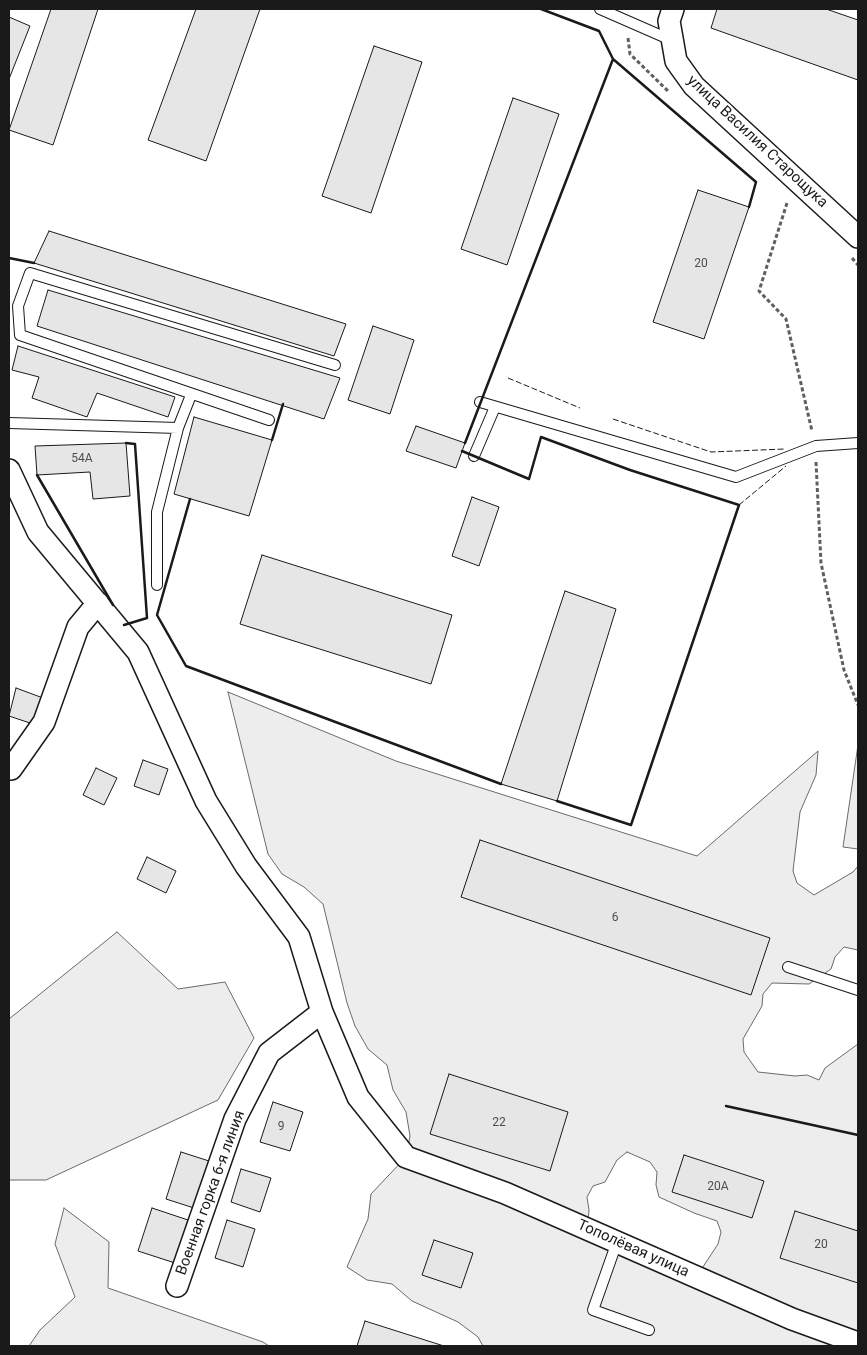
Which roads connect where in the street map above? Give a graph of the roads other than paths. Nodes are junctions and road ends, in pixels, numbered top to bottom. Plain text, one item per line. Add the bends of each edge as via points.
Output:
1 (600, 9) edge
2 (673, 9) edge
3 (671, 40) junction
4 (858, 237) edge
5 (335, 364) dead end
6 (191, 395) junction
7 (480, 402) dead end
8 (495, 407) junction
9 (269, 420) dead end
10 (9, 423) edge
11 (178, 428) junction
12 (858, 443) edge
13 (474, 456) dead end
14 (9, 470) edge
15 (157, 585) dead end
16 (98, 603) junction
17 (11, 769) dead end
18 (788, 966) dead end
19 (858, 990) edge
20 (322, 1012) junction
21 (617, 1242) junction
22 (177, 1286) dead end
23 (649, 1330) dead end
24 (858, 1343) edge

1 - 3 lane
2 - 3 street, улица Василия Старощука via 669,21
3 - 4 street, улица Василия Старощука via 676,61 694,86
5 - 6 lane via 30,273 18,306 20,335
6 - 9 lane
6 - 11 lane
7 - 8 lane
8 - 12 lane via 736,478 816,446
8 - 13 lane
10 - 11 lane
11 - 15 lane via 157,512
14 - 16 street via 38,532
16 - 17 street via 78,627 44,722
16 - 20 street via 138,652 206,801 246,866 299,936
18 - 19 lane
20 - 21 street, Тополёвая улица via 358,1097 406,1157 504,1193
20 - 22 street, Военная горка 6-я линия via 269,1053 235,1119
21 - 23 lane via 593,1310
21 - 24 street, Тополёвая улица via 792,1319

